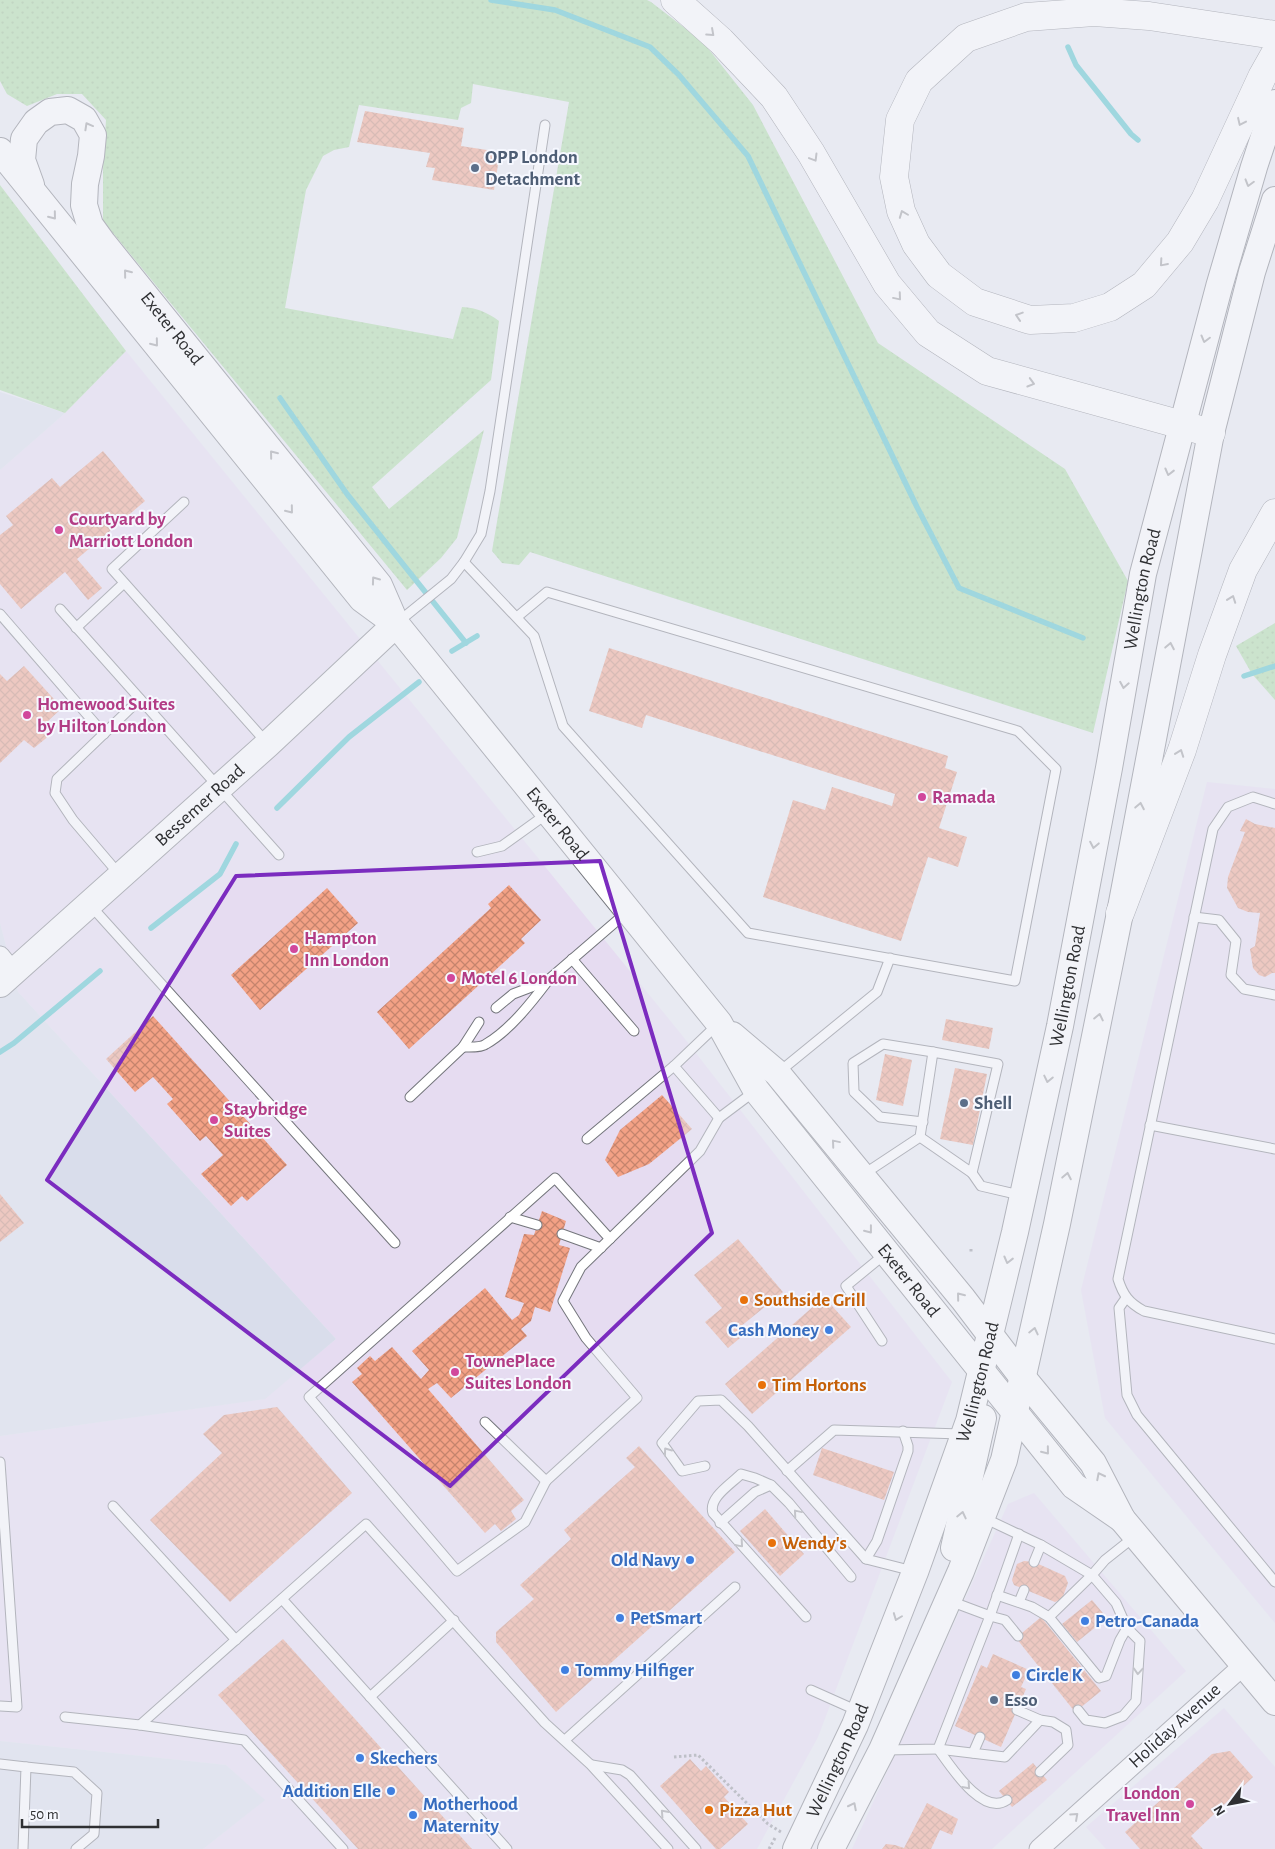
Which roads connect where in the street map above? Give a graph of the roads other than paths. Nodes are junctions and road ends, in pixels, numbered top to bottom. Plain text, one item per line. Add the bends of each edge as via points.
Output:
1 (675, 0) edge
2 (1275, 35) edge
3 (1275, 54) edge
4 (1275, 103) edge
5 (545, 124) dead end
6 (0, 151) edge
7 (34, 192) junction
8 (1275, 200) edge
9 (1182, 425) junction
10 (1211, 433) junction
11 (184, 502) dead end
12 (1275, 513) edge
13 (464, 562) junction
14 (124, 583) junction
15 (60, 609) dead end
16 (0, 614) edge
17 (516, 617) junction
18 (396, 624) junction
19 (76, 628) junction
20 (140, 700) junction
21 (104, 734) junction
22 (268, 744) junction
23 (220, 787) junction
24 (1275, 804) edge
25 (548, 813) junction
26 (478, 852) dead end
27 (279, 855) dead end
28 (121, 876) junction
29 (90, 904) junction
30 (627, 912) junction
31 (1120, 913) junction
32 (1194, 917) junction
33 (890, 958) junction
34 (572, 960) junction
35 (4, 971) edge
36 (547, 981) junction
37 (1275, 995) edge
38 (496, 1008) dead end
39 (479, 1022) dead end
40 (719, 1023) junction
41 (634, 1032) dead end
42 (463, 1047) junction
43 (933, 1052) junction
44 (674, 1066) junction
45 (777, 1074) junction
46 (756, 1090) junction
47 (410, 1097) dead end
48 (718, 1118) junction
49 (922, 1122) junction
50 (1150, 1125) junction
51 (920, 1137) junction
52 (587, 1139) dead end
53 (1275, 1149) edge
54 (972, 1173) junction
55 (862, 1176) junction
56 (1023, 1196) junction
57 (510, 1217) junction
58 (537, 1225) dead end
59 (562, 1234) dead end
60 (610, 1240) junction
61 (395, 1243) dead end
62 (601, 1248) junction
63 (887, 1252) junction
64 (1126, 1298) junction
65 (990, 1335) junction
66 (1275, 1339) edge
67 (882, 1340) dead end
68 (985, 1375) junction
69 (1023, 1378) junction
70 (1015, 1413) junction
71 (485, 1422) dead end
72 (903, 1431) junction
73 (964, 1434) junction
74 (0, 1462) edge
75 (705, 1466) dead end
76 (787, 1471) junction
77 (546, 1481) junction
78 (771, 1485) junction
79 (113, 1506) dead end
80 (981, 1516) junction
81 (720, 1523) junction
82 (1129, 1527) junction
83 (1019, 1534) junction
84 (1041, 1545) junction
85 (866, 1559) junction
86 (1034, 1562) dead end
87 (915, 1572) junction
88 (1092, 1575) junction
89 (851, 1578) dead end
90 (1275, 1582) edge
91 (735, 1587) dead end
92 (1024, 1590) dead end
93 (997, 1595) junction
94 (282, 1599) junction
95 (948, 1600) junction
96 (1019, 1602) junction
97 (990, 1616) junction
98 (806, 1617) dead end
99 (1049, 1617) junction
100 (454, 1620) junction
101 (1127, 1628) junction
102 (934, 1630) junction
103 (1018, 1636) dead end
104 (236, 1640) junction
105 (1244, 1664) junction
106 (811, 1690) dead end
107 (370, 1697) junction
108 (1275, 1702) edge
109 (0, 1706) edge
110 (1017, 1710) dead end
111 (1078, 1710) dead end
112 (860, 1712) junction
113 (65, 1717) dead end
114 (1040, 1720) junction
115 (140, 1726) junction
116 (980, 1737) dead end
117 (565, 1740) junction
118 (938, 1749) junction
119 (882, 1750) junction
120 (973, 1753) junction
121 (0, 1764) edge
122 (591, 1764) junction
123 (26, 1767) junction
124 (1040, 1772) dead end
125 (1007, 1800) dead end
126 (798, 1845) edge
127 (23, 1849) edge
128 (76, 1849) edge
129 (342, 1849) edge
130 (506, 1849) edge
131 (668, 1849) edge
132 (696, 1849) edge
133 (831, 1849) edge
134 (1039, 1849) edge

1 -> 9 highway via 721,41 774,97 811,153 887,284 928,333 987,371
3 -> 2 highway via 1205,200 1180,242 1144,285 1110,307 1074,318 1030,320 975,302 939,275 916,244 901,211 894,177 900,120 919,81 966,38 1026,17 1094,12 1149,16
4 -> 9 main road, Wellington Road
5 - 13 lane via 490,491 481,534
6 - 7 main road, Exeter Road
7 -> 18 main road, Exeter Road via 362,599
18 -> 7 main road, Exeter Road via 379,585 90,224 84,198 93,135 84,118 68,110 50,112 36,122 24,139 22,160
8 - 10 main road, Wellington Road via 1252,272
9 - 10 highway
9 -> 56 main road, Wellington Road via 1143,574 1063,1008
31 -> 10 main road, Wellington Road
11 - 14 lane via 112,570
31 -> 12 highway via 1182,750 1243,570
13 - 17 lane
13 - 18 lane via 451,580
14 - 19 lane
14 - 22 lane
15 - 19 lane
16 - 21 lane
17 - 33 lane via 534,636 563,726 748,933
17 - 33 lane via 547,592 1018,731 1056,769 1015,981
18 - 22 main road, Bessemer Road
18 - 25 main road, Exeter Road
19 - 20 lane
20 - 21 lane
20 - 23 lane
21 - 28 lane via 57,779 55,793 73,820
22 - 23 main road, Bessemer Road
23 - 27 lane
23 - 28 main road, Bessemer Road
24 - 32 lane via 1253,797 1228,808 1213,830
25 - 26 lane via 502,846
25 - 30 main road, Exeter Road
28 - 29 main road, Bessemer Road
29 - 35 main road, Bessemer Road
29 - 61 lane
30 - 34 lane
30 - 40 main road, Exeter Road
69 -> 31 main road, Wellington Road
32 - 37 lane via 1219,920 1236,941 1231,975 1244,989
32 - 50 lane
33 - 45 lane via 877,992
34 - 36 lane
34 - 41 lane
36 - 38 lane via 513,994
36 - 42 lane via 515,1021 485,1046
39 - 42 lane
40 - 44 lane
40 - 45 main road, Exeter Road
40 - 46 main road, Exeter Road
42 - 47 lane
43 - 49 lane
43 - 49 lane via 883,1044 853,1063 854,1092 880,1117
43 - 54 lane via 998,1064
44 - 48 lane
44 - 52 lane
55 -> 45 main road, Exeter Road
46 - 48 lane
46 -> 63 main road, Exeter Road
48 - 60 lane via 700,1151
49 - 51 lane
50 - 53 lane
50 - 64 lane via 1118,1278
51 - 54 lane
51 - 55 lane
54 - 56 lane via 980,1186
65 -> 55 main road, Exeter Road
56 -> 65 main road, Wellington Road
57 - 58 lane
57 - 60 lane via 554,1178
57 - 77 lane via 309,1396 457,1571 525,1522
59 - 62 lane
60 - 62 lane
62 - 77 lane via 581,1267 563,1301 586,1338 637,1398
63 - 67 lane via 846,1286
63 - 68 main road, Exeter Road
64 - 66 lane via 1144,1311
64 - 90 lane via 1119,1308 1127,1395 1137,1416
65 - 68 main road, Wellington Road
65 - 69 main road, Exeter Road
68 - 70 main road, Exeter Road
68 - 73 main road, Wellington Road
102 -> 68 main road via 973,1468
69 - 70 main road, Wellington Road
82 -> 69 main road, Exeter Road via 1093,1463
70 - 80 main road, Wellington Road via 1004,1460
70 -> 82 main road, Exeter Road via 1074,1486
71 - 77 lane
72 - 73 lane
72 - 76 lane via 834,1430
72 - 85 lane via 908,1451 877,1541
73 - 87 main road, Wellington Road
74 - 109 lane via 17,1707
75 -> 76 lane via 682,1471 662,1443 698,1401 721,1400
76 - 85 lane
78 - 81 lane via 755,1492
78 - 81 lane via 741,1474 712,1504 713,1513
89 -> 78 lane
79 - 104 lane
80 - 83 lane
80 - 95 main road, Wellington Road
81 -> 98 lane
82 - 88 lane
82 - 105 main road, Exeter Road
83 - 84 lane
83 - 93 lane
84 - 86 lane
84 - 88 lane
85 - 87 lane
87 -> 112 main road, Wellington Road
88 - 99 lane
88 - 101 lane via 1116,1603
91 - 117 lane
92 - 96 lane
93 - 96 lane
93 - 97 lane
94 - 100 lane via 366,1524
94 - 104 lane
94 - 107 lane
95 - 97 lane
95 - 102 main road, Wellington Road
96 - 99 lane
97 - 103 lane via 1005,1620
97 - 118 lane via 967,1686
99 - 101 lane via 1098,1678 1106,1676
100 - 107 lane
100 - 117 lane
101 -> 111 lane via 1140,1641 1136,1701 1123,1716 1104,1723 1086,1720
102 - 119 main road, Wellington Road
104 - 115 lane
105 - 108 main road, Exeter Road
134 -> 105 street, Holiday Avenue
106 - 112 lane
107 - 130 lane
110 - 114 lane
112 - 126 main road, Wellington Road
113 - 115 lane
114 - 120 lane via 1005,1757
114 - 124 lane via 1053,1722 1066,1730 1068,1745
115 - 129 lane via 244,1740
116 - 120 lane
117 - 122 lane
118 - 119 lane
118 - 120 lane
118 -> 125 lane via 978,1798 996,1804
133 -> 119 main road, Wellington Road
121 - 123 lane
122 - 131 lane
132 -> 122 lane via 630,1775 622,1770
123 - 127 lane
123 - 128 lane via 74,1772 97,1793 94,1834

